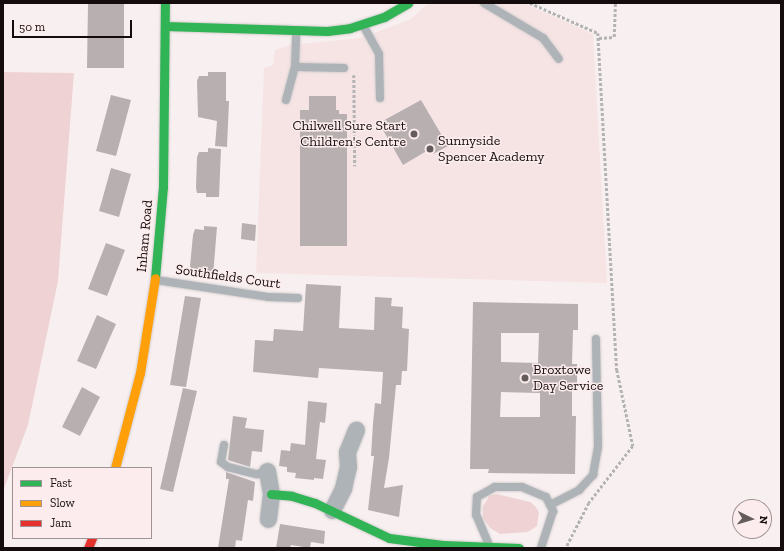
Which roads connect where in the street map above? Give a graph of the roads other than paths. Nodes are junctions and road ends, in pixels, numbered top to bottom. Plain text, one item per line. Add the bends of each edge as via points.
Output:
1 (165, 3) edge
2 (408, 3) edge
3 (484, 3) edge
4 (363, 24) junction
5 (165, 26) junction
6 (296, 31) junction
7 (559, 59) dead end
8 (295, 68) junction
9 (344, 68) road end
10 (380, 98) dead end
11 (286, 100) dead end
12 (155, 280) junction
13 (298, 298) dead end
14 (596, 339) dead end
15 (356, 430) dead end
16 (224, 445) dead end
17 (115, 467) edge
18 (267, 471) joint
19 (271, 494) junction
20 (550, 505) junction
21 (332, 510) junction
22 (268, 519) dead end
23 (489, 546) junction
24 (519, 548) edge
25 (541, 548) edge

1 - 5 street, Inham Road
2 - 4 street via 384,17
3 - 7 lane via 543,38
4 - 6 street via 327,31
4 - 10 lane via 379,54
5 - 6 street
5 - 12 street, Inham Road via 163,188
6 - 8 lane
8 - 9 lane
8 - 11 lane
12 - 13 lane, Southfields Court
12 - 17 street, Inham Road via 140,373
14 - 20 lane via 598,446 593,474 579,490
15 - 21 street via 347,452 348,467 343,488
16 - 18 lane via 221,462 228,467 257,474
18 - 19 street
19 - 21 street via 292,496
19 - 22 street
20 - 23 lane via 546,497 522,487 494,487 477,497 476,515
20 - 25 lane via 553,511
21 - 23 street via 389,538 444,545
23 - 24 street

